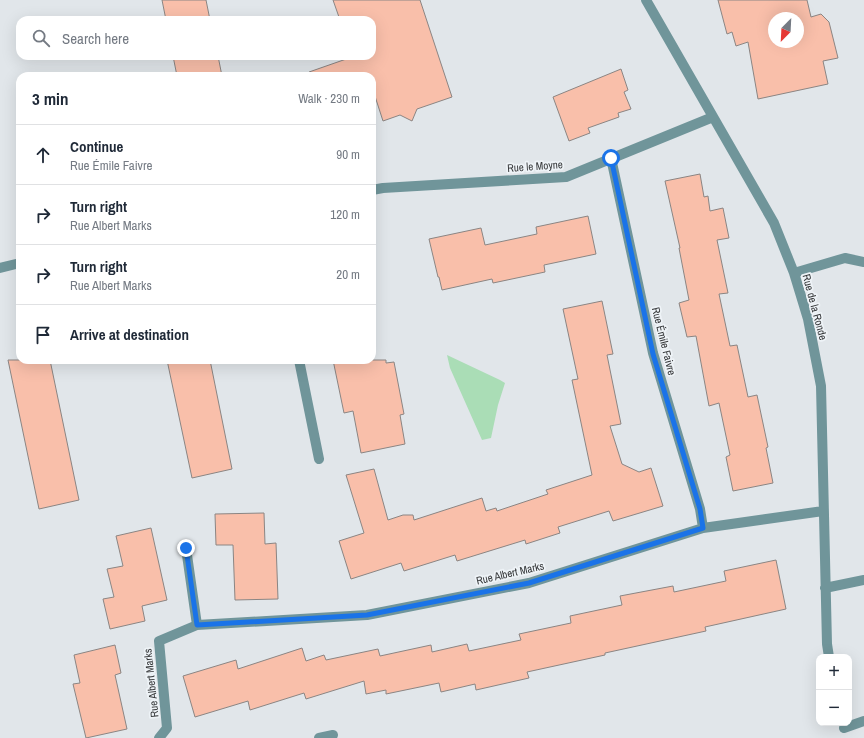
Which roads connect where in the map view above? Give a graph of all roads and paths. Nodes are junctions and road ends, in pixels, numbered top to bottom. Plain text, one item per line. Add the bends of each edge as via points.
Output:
1 (646, 0) edge
2 (713, 117) junction
3 (611, 158) junction
4 (376, 189) edge
5 (864, 262) edge
6 (16, 264) edge
7 (0, 268) edge
8 (794, 273) junction
9 (300, 364) edge
10 (318, 459) dead end
11 (823, 511) junction
12 (703, 528) junction
13 (186, 548) dead end
14 (864, 580) edge
15 (825, 588) junction
16 (197, 625) junction
17 (829, 654) edge
18 (864, 721) edge
19 (852, 723) edge
20 (843, 726) edge
21 (333, 735) dead end
22 (159, 738) edge
23 (319, 738) edge
24 (846, 738) edge

1 - 2 street, Rue de la Ronde
2 - 3 street, Rue le Moyne
2 - 8 street, Rue de la Ronde via 774,223
3 - 4 street, Rue le Moyne via 566,177
3 - 12 street, Rue Émile Faivre via 653,354 700,509
5 - 8 street via 846,258
6 - 7 street
8 - 11 street, Rue de la Ronde via 808,319 821,386
9 - 10 street
11 - 12 street, Rue Albert Marks
11 - 15 street, Rue de la Ronde
12 - 16 street, Rue Albert Marks via 529,583 367,615
13 - 16 street
14 - 15 street
15 - 17 street, Rue de la Ronde
16 - 22 street, Rue Albert Marks via 159,641 167,728
18 - 19 street
20 - 24 street
21 - 23 street

